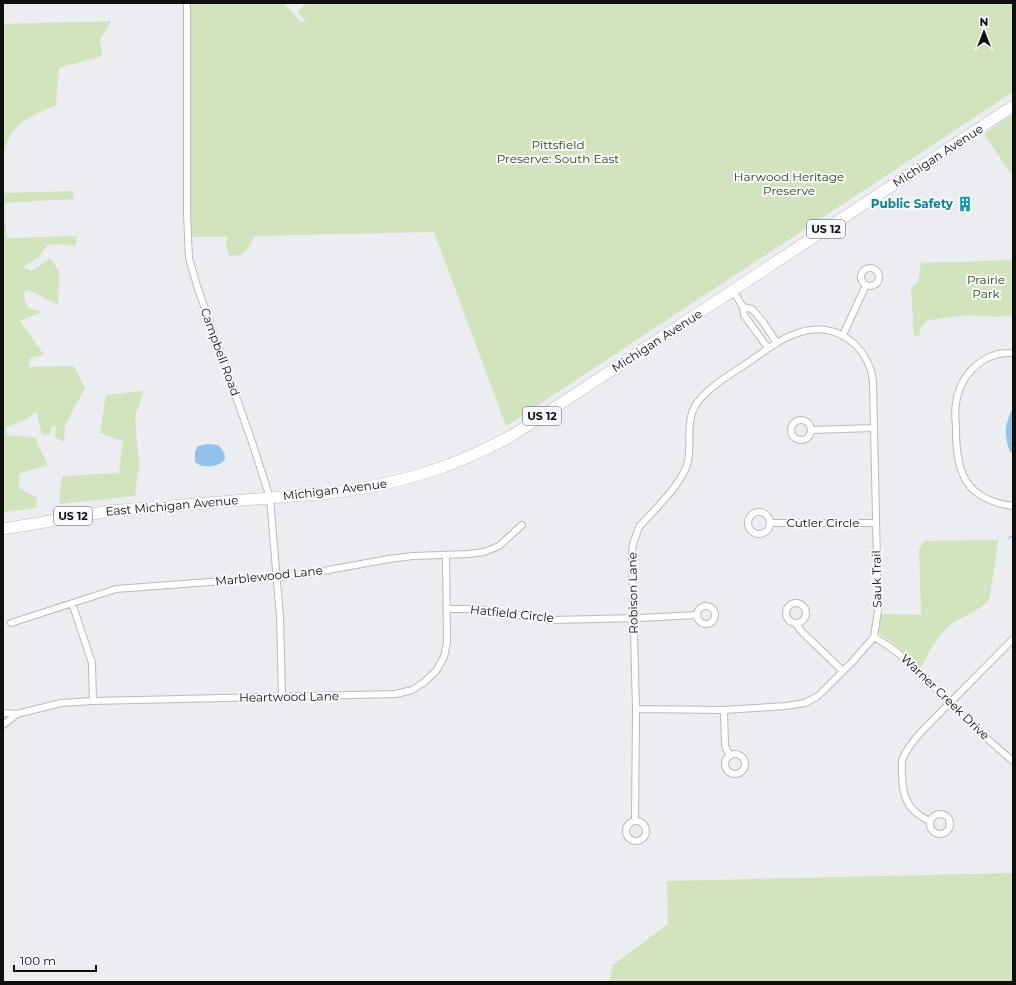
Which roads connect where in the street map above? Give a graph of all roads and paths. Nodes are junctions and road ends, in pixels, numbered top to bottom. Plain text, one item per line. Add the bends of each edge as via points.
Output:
1 (187, 3) edge
2 (1013, 106) edge
3 (866, 285) dead end
4 (733, 291) junction
5 (743, 307) junction
6 (843, 335) junction
7 (777, 343) junction
8 (768, 348) junction
9 (1013, 353) edge
10 (873, 428) junction
11 (811, 430) dead end
12 (270, 498) junction
13 (1013, 506) edge
14 (770, 523) dead end
15 (876, 523) junction
16 (522, 524) dead end
17 (3, 529) edge
18 (446, 555) junction
19 (276, 577) junction
20 (72, 603) junction
21 (447, 609) junction
22 (697, 615) dead end
23 (634, 619) junction
24 (11, 623) dead end
25 (796, 624) dead end
26 (874, 637) junction
27 (1013, 639) edge
28 (842, 671) junction
29 (282, 697) junction
30 (93, 701) junction
31 (949, 702) junction
32 (636, 709) junction
33 (724, 710) junction
34 (3, 713) edge
35 (17, 714) junction
36 (3, 725) edge
37 (730, 756) dead end
38 (1013, 761) edge
39 (636, 821) dead end
40 (930, 821) dead end

1 - 12 street, Campbell Road via 189,258
2 - 4 highway, Michigan Avenue / US 12
3 - 6 street
4 - 5 street
4 - 12 highway, Michigan Avenue / US 12 via 513,435 472,456 430,472 384,485
5 - 7 street via 752,309
5 - 8 street via 744,315
6 - 7 street, Sauk Trail via 809,330
6 - 10 street, Sauk Trail via 859,348 871,369
7 - 8 street, Sauk Trail
8 - 23 street, Robison Lane via 709,389 695,405 691,415 687,464 681,479 635,535 632,554
9 - 13 street via 997,355 980,362 968,373 955,403 957,460 964,476 972,489 983,497 1002,505
10 - 11 street
10 - 15 street, Sauk Trail
12 - 17 highway, East Michigan Avenue / US 12 via 110,511
12 - 19 street, Campbell Road
14 - 15 street, Cutler Circle
15 - 26 street, Sauk Trail via 878,610
16 - 18 street, Marblewood Lane via 499,546 484,552
18 - 19 street, Marblewood Lane via 389,559
18 - 21 street, Heartwood Lane
19 - 20 street, Marblewood Lane via 116,589
19 - 29 street, Campbell Road
20 - 24 street, Marblewood Lane
20 - 30 street via 92,662
21 - 23 street, Hatfield Circle via 479,609 550,620
21 - 29 street, Heartwood Lane via 447,642 444,657 436,671 412,690 396,694
22 - 23 street, Hatfield Circle
23 - 32 street, Robison Lane
25 - 28 street
26 - 28 street
26 - 31 street, Warner Creek Drive via 903,656
27 - 31 street
28 - 33 street via 818,696 805,703
29 - 30 street, Heartwood Lane
30 - 35 street, Heartwood Lane via 61,703
31 - 38 street, Warner Creek Drive
31 - 40 street via 914,740 902,764 902,787 909,805 915,813
32 - 33 street
32 - 39 street, Robison Lane
33 - 37 street via 725,746
34 - 35 street, Heartwood Lane
35 - 36 street, Heartwood Lane

